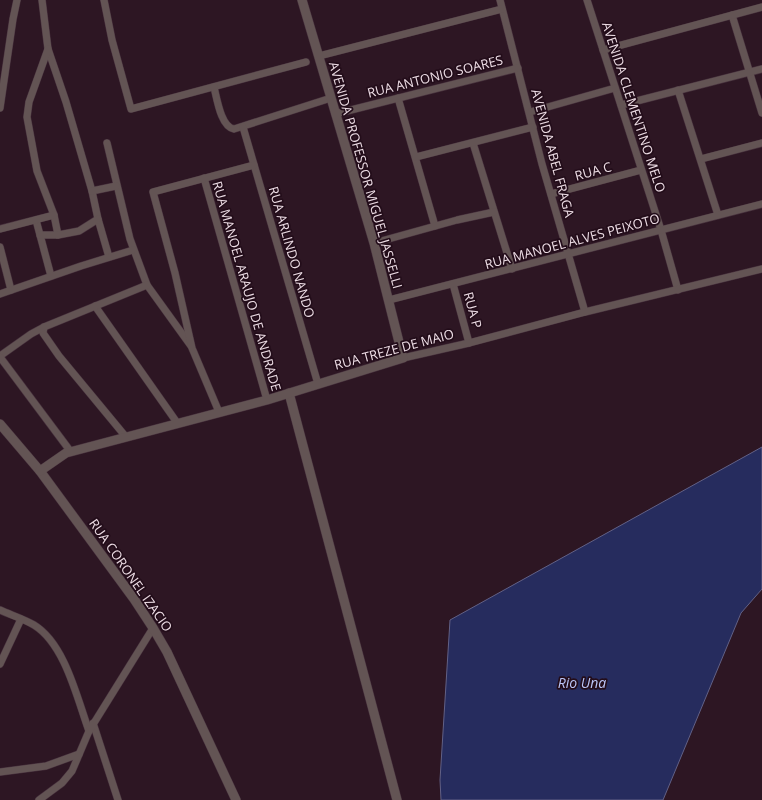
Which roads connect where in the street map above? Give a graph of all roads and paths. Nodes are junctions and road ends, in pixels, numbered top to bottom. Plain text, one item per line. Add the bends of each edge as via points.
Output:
1 (18, 0) edge
2 (42, 0) edge
3 (104, 0) edge
4 (303, 0) edge
5 (500, 0) edge
6 (587, 0) edge
7 (762, 7) edge
8 (502, 9) junction
9 (732, 15) junction
10 (48, 49) junction
11 (603, 50) junction
12 (319, 56) junction
13 (306, 62) dead end
14 (518, 68) junction
15 (762, 68) edge
16 (749, 72) junction
17 (214, 87) junction
18 (615, 88) junction
19 (678, 90) junction
20 (331, 98) junction
21 (398, 98) junction
22 (620, 105) junction
23 (0, 108) edge
24 (530, 112) junction
25 (762, 113) edge
26 (335, 114) junction
27 (533, 127) junction
28 (243, 128) junction
29 (473, 143) junction
30 (762, 143) edge
31 (107, 144) dead end
32 (416, 157) junction
33 (701, 159) junction
34 (254, 165) junction
35 (641, 170) junction
36 (204, 178) junction
37 (116, 186) junction
38 (92, 192) junction
39 (551, 194) junction
40 (762, 204) edge
41 (494, 212) junction
42 (54, 215) junction
43 (718, 215) junction
44 (98, 219) junction
45 (36, 220) junction
46 (435, 226) junction
47 (0, 230) edge
48 (661, 230) junction
49 (40, 235) junction
50 (58, 235) junction
51 (374, 243) junction
52 (0, 247) edge
53 (133, 250) junction
54 (568, 254) junction
55 (109, 257) junction
56 (512, 269) junction
57 (762, 269) edge
58 (51, 276) junction
59 (453, 284) junction
60 (147, 285) junction
61 (11, 290) junction
62 (678, 290) junction
63 (0, 294) edge
64 (388, 300) junction
65 (95, 306) junction
66 (585, 312) junction
67 (44, 326) junction
68 (469, 342) junction
69 (192, 348) junction
70 (0, 357) edge
71 (403, 358) junction
72 (318, 384) junction
73 (289, 393) junction
74 (266, 400) junction
75 (219, 412) junction
76 (0, 424) edge
77 (178, 424) junction
78 (126, 437) junction
79 (71, 452) junction
80 (40, 471) junction
81 (0, 610) edge
82 (21, 619) junction
83 (153, 628) junction
84 (0, 664) edge
85 (93, 723) junction
86 (89, 731) junction
87 (79, 754) junction
88 (0, 772) edge
89 (39, 800) edge
90 (118, 800) edge
91 (236, 800) edge
92 (396, 800) edge

1 - 23 street
2 - 10 street
3 - 17 street via 131,109
4 - 12 street, AVENIDA PROFESSOR MIGUEL JASSELLI
5 - 8 street, AVENIDA ABEL FRAGA
6 - 11 street, AVENIDA CLEMENTINO MELO
7 - 9 street
8 - 12 street
8 - 14 street, AVENIDA ABEL FRAGA
9 - 11 street
9 - 16 street
10 - 38 street
10 - 42 street via 29,102 27,117 37,172
11 - 18 street, AVENIDA CLEMENTINO MELO
12 - 20 street, AVENIDA PROFESSOR MIGUEL JASSELLI
13 - 17 street
14 - 21 street, RUA ANTONIO SOARES
14 - 24 street, AVENIDA ABEL FRAGA
15 - 16 street
16 - 19 street
16 - 25 street
17 - 28 street via 224,122 234,129
18 - 22 street, AVENIDA CLEMENTINO MELO
18 - 24 street
19 - 22 street
19 - 33 street
20 - 26 street, AVENIDA PROFESSOR MIGUEL JASSELLI
20 - 28 street
21 - 26 street, RUA ANTONIO SOARES
21 - 32 street
22 - 35 street, AVENIDA CLEMENTINO MELO
24 - 27 street, AVENIDA ABEL FRAGA
26 - 51 street, AVENIDA PROFESSOR MIGUEL JASSELLI
27 - 29 street
27 - 39 street, AVENIDA ABEL FRAGA
28 - 34 street, RUA ARLINDO NANDO
29 - 32 street
29 - 41 street
30 - 33 street
31 - 37 street
32 - 46 street
33 - 43 street
34 - 36 street
34 - 72 street, RUA ARLINDO NANDO
35 - 39 street, RUA C
35 - 48 street, AVENIDA CLEMENTINO MELO
36 - 69 street via 153,192 176,273
36 - 74 street, RUA MANOEL ARAUJO DE ANDRADE
37 - 38 street
37 - 53 street
38 - 44 street
39 - 54 street, AVENIDA ABEL FRAGA
40 - 43 street, RUA MANOEL ALVES PEIXOTO
41 - 46 street
41 - 56 street
42 - 45 street
42 - 50 street
43 - 48 street, RUA MANOEL ALVES PEIXOTO
44 - 50 street via 80,231
44 - 55 street
45 - 47 street
45 - 49 street
46 - 51 street
48 - 54 street, RUA MANOEL ALVES PEIXOTO
48 - 62 street, AVENIDA CLEMENTINO MELO
49 - 50 street
49 - 58 street
51 - 64 street, AVENIDA PROFESSOR MIGUEL JASSELLI
52 - 61 street
53 - 55 street
53 - 60 street
54 - 56 street, RUA MANOEL ALVES PEIXOTO
54 - 66 street, AVENIDA ABEL FRAGA
55 - 58 street
56 - 59 street, RUA MANOEL ALVES PEIXOTO
57 - 62 street, RUA TREZE DE MAIO
58 - 61 street
59 - 64 street, RUA MANOEL ALVES PEIXOTO
59 - 68 street, RUA P
60 - 65 street
60 - 69 street
61 - 63 street
62 - 66 street, RUA TREZE DE MAIO
64 - 71 street, AVENIDA PROFESSOR MIGUEL JASSELLI
65 - 67 street
65 - 77 street
66 - 68 street, RUA TREZE DE MAIO
67 - 70 street
67 - 78 street via 43,333 59,356
68 - 71 street, RUA TREZE DE MAIO
69 - 75 street
70 - 79 street
71 - 72 street, RUA TREZE DE MAIO
72 - 73 street, RUA TREZE DE MAIO
73 - 74 street, RUA TREZE DE MAIO
73 - 92 street
74 - 75 street, RUA TREZE DE MAIO
75 - 77 street, RUA TREZE DE MAIO
76 - 80 street, RUA CORONEL IZACIO
77 - 78 street, RUA TREZE DE MAIO
78 - 79 street, RUA TREZE DE MAIO
79 - 80 street, RUA TREZE DE MAIO
80 - 83 street, RUA CORONEL IZACIO
81 - 82 street
82 - 84 street
82 - 86 street via 34,625 56,646 66,666
83 - 85 street
83 - 91 street, RUA CORONEL IZACIO via 167,652
85 - 86 street
85 - 90 street
86 - 87 street
87 - 88 street via 46,766
87 - 89 street via 72,771 62,783

